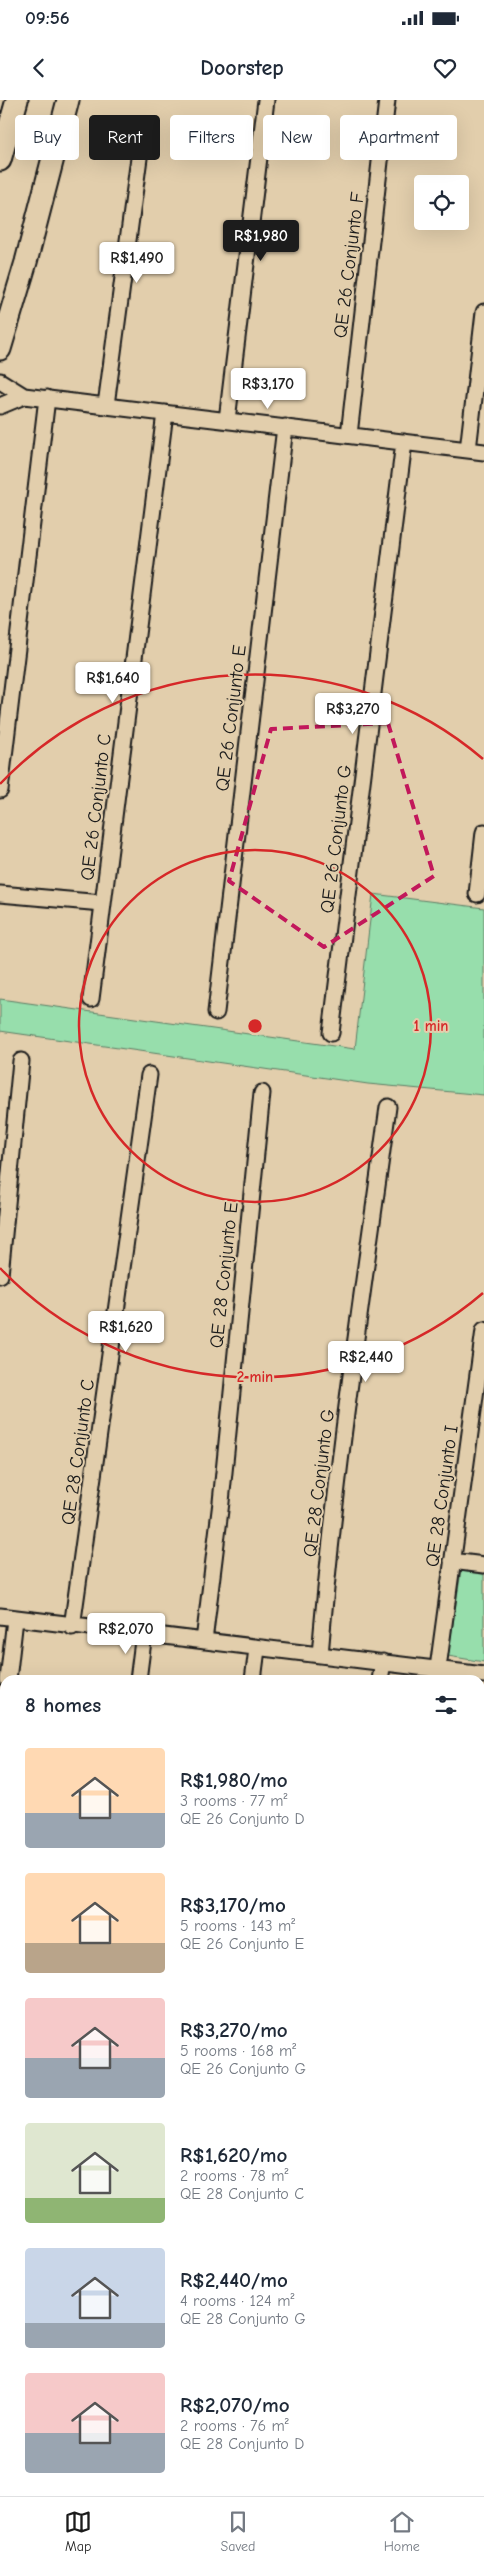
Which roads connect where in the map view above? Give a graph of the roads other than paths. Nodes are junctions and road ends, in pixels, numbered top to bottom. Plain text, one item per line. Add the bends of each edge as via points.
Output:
1 (17, 100) edge
2 (266, 100) edge
3 (387, 100) edge
4 (66, 102) edge
5 (0, 160) edge
6 (138, 160) edge
7 (484, 312) edge
8 (0, 349) edge
9 (0, 381) edge
10 (24, 396) junction
11 (48, 398) junction
12 (0, 406) edge
13 (106, 406) junction
14 (165, 413) junction
15 (227, 420) junction
16 (285, 428) junction
17 (349, 435) junction
18 (404, 442) junction
19 (468, 450) junction
20 (484, 452) edge
21 (0, 790) edge
22 (484, 832) edge
23 (0, 894) edge
24 (477, 894) dead end
25 (102, 903) junction
26 (92, 998) dead end
27 (216, 1012) dead end
28 (331, 1033) dead end
29 (21, 1061) dead end
30 (149, 1075) dead end
31 (262, 1093) dead end
32 (388, 1107) dead end
33 (0, 1275) edge
34 (484, 1330) edge
35 (452, 1561) junction
36 (484, 1565) edge
37 (7, 1617) edge
38 (72, 1627) junction
39 (144, 1633) junction
40 (204, 1641) junction
41 (256, 1649) junction
42 (320, 1655) junction
43 (383, 1662) junction
44 (438, 1668) junction
45 (484, 1674) edge
46 (8, 1675) edge
47 (139, 1675) edge
48 (253, 1675) edge
49 (381, 1675) edge

1 - 5 main road
2 - 15 street
3 - 17 street, QE 26 Conjunto F
4 - 8 main road via 26,262
6 - 13 street
7 - 19 street
9 - 10 street
10 - 11 street
10 - 12 street
11 - 13 street
11 - 21 street
13 - 14 street
14 - 15 street
14 - 25 street, QE 26 Conjunto C
15 - 16 street
16 - 17 street
16 - 27 street, QE 26 Conjunto E
17 - 18 street
18 - 19 street
18 - 28 street, QE 26 Conjunto G
19 - 20 street
22 - 24 street
23 - 25 street
25 - 26 street, QE 26 Conjunto C
29 - 33 street
30 - 38 street, QE 28 Conjunto C
31 - 40 street, QE 28 Conjunto E
32 - 42 street, QE 28 Conjunto G via 351,1382
34 - 35 street, QE 28 Conjunto I
35 - 36 street
35 - 44 street, QE 28 Conjunto I
37 - 38 street
37 - 46 street
38 - 39 street
39 - 40 street
39 - 47 street
40 - 41 street
41 - 42 street
41 - 48 street
42 - 43 street
43 - 44 street
43 - 49 street
44 - 45 street

